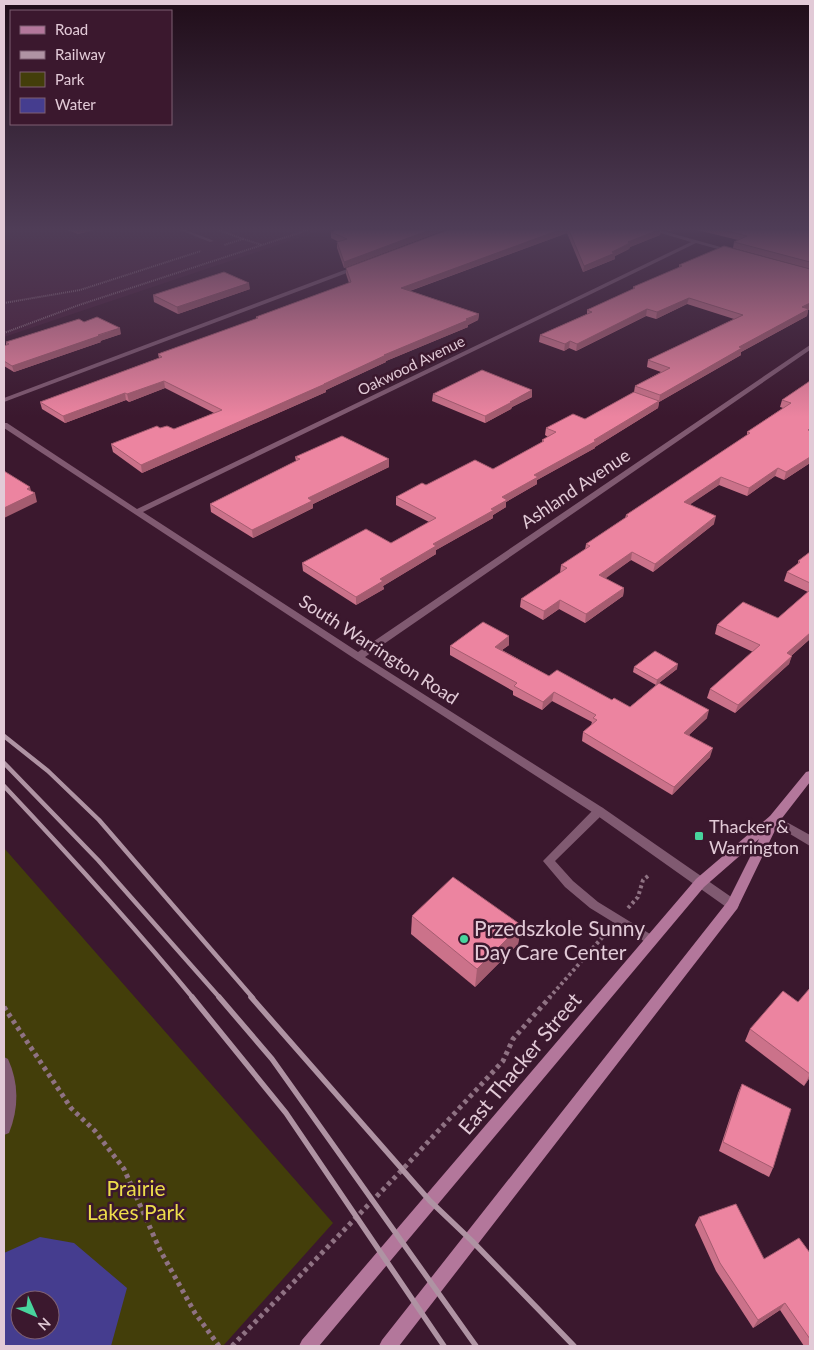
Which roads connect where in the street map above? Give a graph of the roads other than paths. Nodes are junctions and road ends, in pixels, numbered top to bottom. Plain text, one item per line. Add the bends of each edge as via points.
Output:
1 (294, 291) edge
2 (595, 291) edge
3 (810, 346) edge
4 (4, 400) edge
5 (4, 425) edge
6 (137, 512) junction
7 (358, 657) junction
8 (810, 775) edge
9 (599, 811) junction
10 (774, 819) junction
11 (810, 840) edge
12 (700, 883) junction
13 (733, 905) junction
14 (651, 940) junction
15 (4, 1063) edge
16 (4, 1128) edge
17 (308, 1346) edge
18 (388, 1346) edge

1 - 4 street
2 - 6 street, Oakwood Avenue
3 - 7 street, Ashland Avenue
5 - 6 street, South Warrington Road
6 - 7 street, South Warrington Road
7 - 9 street, South Warrington Road
8 - 10 main road, East Thacker Street
9 - 12 street, South Warrington Road
9 - 14 lane via 548,861 594,905
10 - 11 street
10 - 12 main road, East Thacker Street
10 - 13 main road, East Thacker Street
12 - 13 street, South Warrington Road
12 - 14 main road, East Thacker Street
13 - 18 main road, East Thacker Street
14 - 17 main road, East Thacker Street
15 - 16 lane via 10,1078 12,1106

